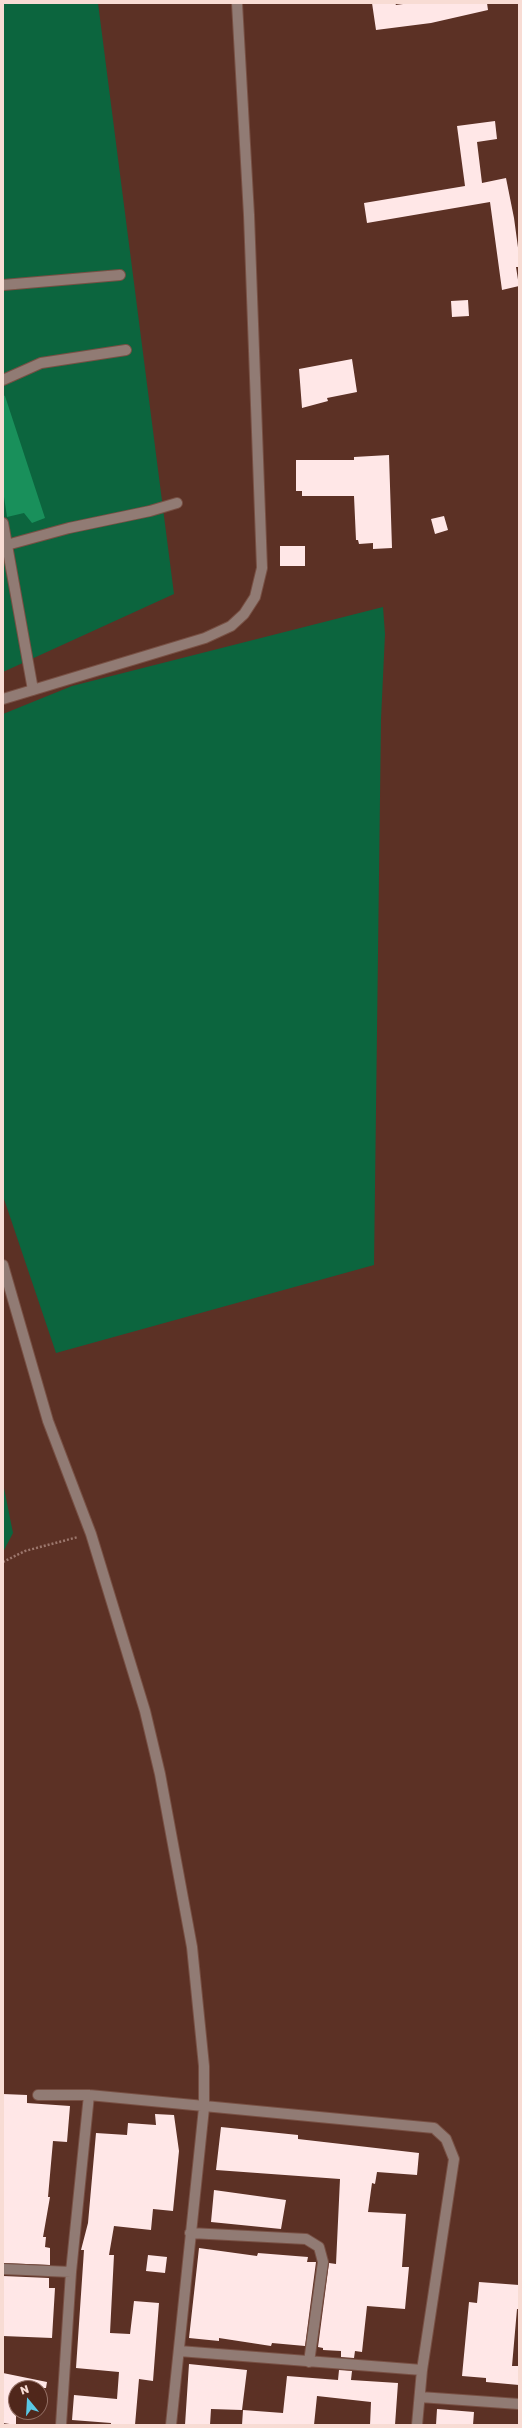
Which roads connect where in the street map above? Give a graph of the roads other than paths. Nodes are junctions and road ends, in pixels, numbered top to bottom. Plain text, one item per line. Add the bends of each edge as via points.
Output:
1 (238, 3) edge
2 (120, 275) dead end
3 (3, 285) edge
4 (126, 350) dead end
5 (3, 380) edge
6 (177, 503) dead end
7 (3, 523) edge
8 (4, 546) edge
9 (33, 690) junction
10 (3, 699) edge
11 (3, 1265) edge
12 (38, 2094) dead end
13 (88, 2095) junction
14 (204, 2108) junction
15 (190, 2233) junction
16 (3, 2269) edge
17 (71, 2272) junction
18 (179, 2351) junction
19 (309, 2362) junction
20 (422, 2370) junction
21 (420, 2397) junction
22 (519, 2404) edge
23 (62, 2425) edge
24 (171, 2425) edge
25 (417, 2425) edge

1 - 9 street via 262,568 255,597 244,614 231,626 205,638
2 - 3 street
4 - 5 street via 41,363
6 - 8 street
7 - 8 street
8 - 9 street
9 - 10 street
11 - 14 street via 48,1421 91,1534 141,1696 160,1774 192,1947 204,2066
12 - 13 street
13 - 14 street
13 - 17 street
14 - 15 street
14 - 20 street via 434,2128 446,2140 454,2159
15 - 18 street
15 - 19 street via 306,2239 319,2247 323,2262
16 - 17 street
17 - 23 street
18 - 19 street
18 - 24 street
19 - 20 street
20 - 21 street
21 - 22 street
21 - 25 street

